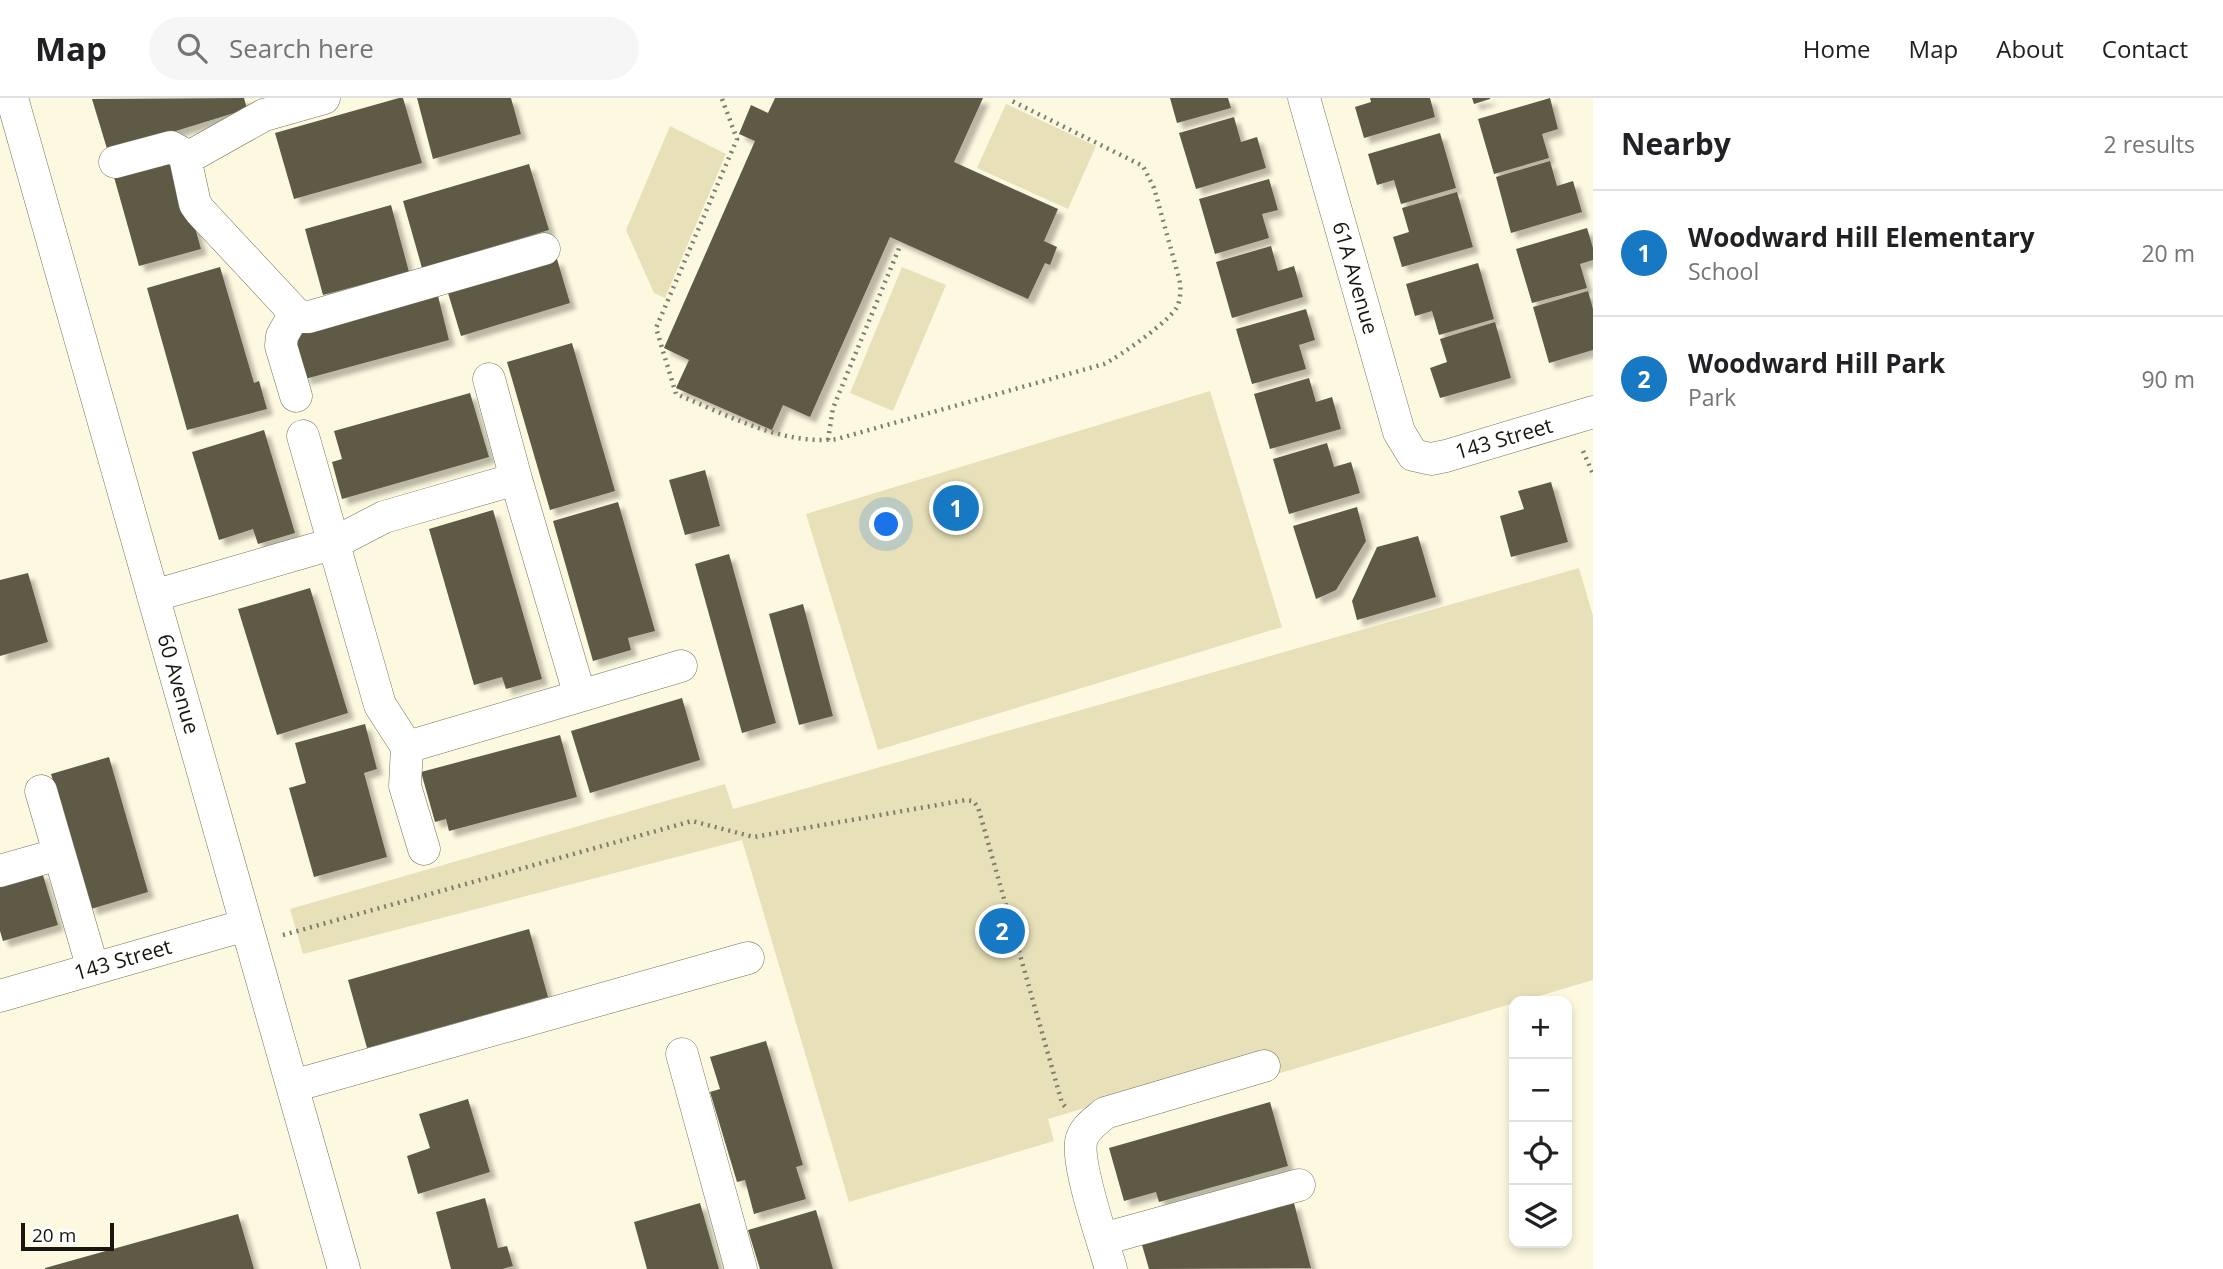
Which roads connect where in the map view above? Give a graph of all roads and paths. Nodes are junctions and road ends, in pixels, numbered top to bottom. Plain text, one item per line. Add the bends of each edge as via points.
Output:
1 (12, 98) edge
2 (324, 98) edge
3 (1304, 98) edge
4 (722, 99) edge
5 (1012, 101) dead end
6 (278, 104) edge
7 (189, 157) junction
8 (115, 162) dead end
9 (900, 246) dead end
10 (544, 249) dead end
11 (295, 313) junction
12 (489, 379) dead end
13 (296, 396) dead end
14 (1593, 412) edge
15 (303, 436) dead end
16 (828, 440) junction
17 (1583, 451) dead end
18 (1413, 454) joint
19 (1593, 474) edge
20 (516, 479) junction
21 (332, 544) junction
22 (153, 596) junction
23 (681, 666) dead end
24 (580, 696) junction
25 (407, 747) junction
26 (41, 791) dead end
27 (424, 849) dead end
28 (59, 854) junction
29 (0, 871) edge
30 (246, 925) junction
31 (283, 935) dead end
32 (748, 958) dead end
33 (93, 969) junction
34 (0, 996) edge
35 (682, 1054) dead end
36 (1264, 1066) dead end
37 (293, 1086) junction
38 (1086, 1131) junction
39 (1299, 1185) dead end
40 (1103, 1239) junction
41 (344, 1269) edge
42 (741, 1269) edge
43 (1111, 1269) edge

1 - 22 street, 60 Avenue
2 - 6 street
3 - 18 street, 61A Avenue via 1399,432
4 - 16 path via 737,139 656,328 676,394 776,434
5 - 16 path via 1143,166 1154,188 1179,278 1178,305 1171,316 1104,364
6 - 7 street
7 - 8 street via 170,146
7 - 11 street via 186,168 195,204
9 - 16 path via 833,408
10 - 11 street via 309,317
11 - 13 street via 281,346
12 - 20 street
14 - 18 street, 143 Street via 1446,456 1431,459
15 - 21 street
17 - 19 path
20 - 21 street via 384,517
20 - 24 street
21 - 22 street
21 - 25 street via 380,705
22 - 30 street, 60 Avenue
23 - 24 street
24 - 25 street
25 - 27 street via 405,786
26 - 28 street
28 - 29 street
28 - 33 street
30 - 33 street, 143 Street
30 - 37 street, 60 Avenue
31 - 38 path via 692,821 754,837 973,801 1062,1103
32 - 37 street
33 - 34 street, 143 Street
35 - 42 street
36 - 38 street via 1105,1113
37 - 41 street, 60 Avenue
38 - 40 street via 1081,1143 1083,1167
39 - 40 street
40 - 43 street

